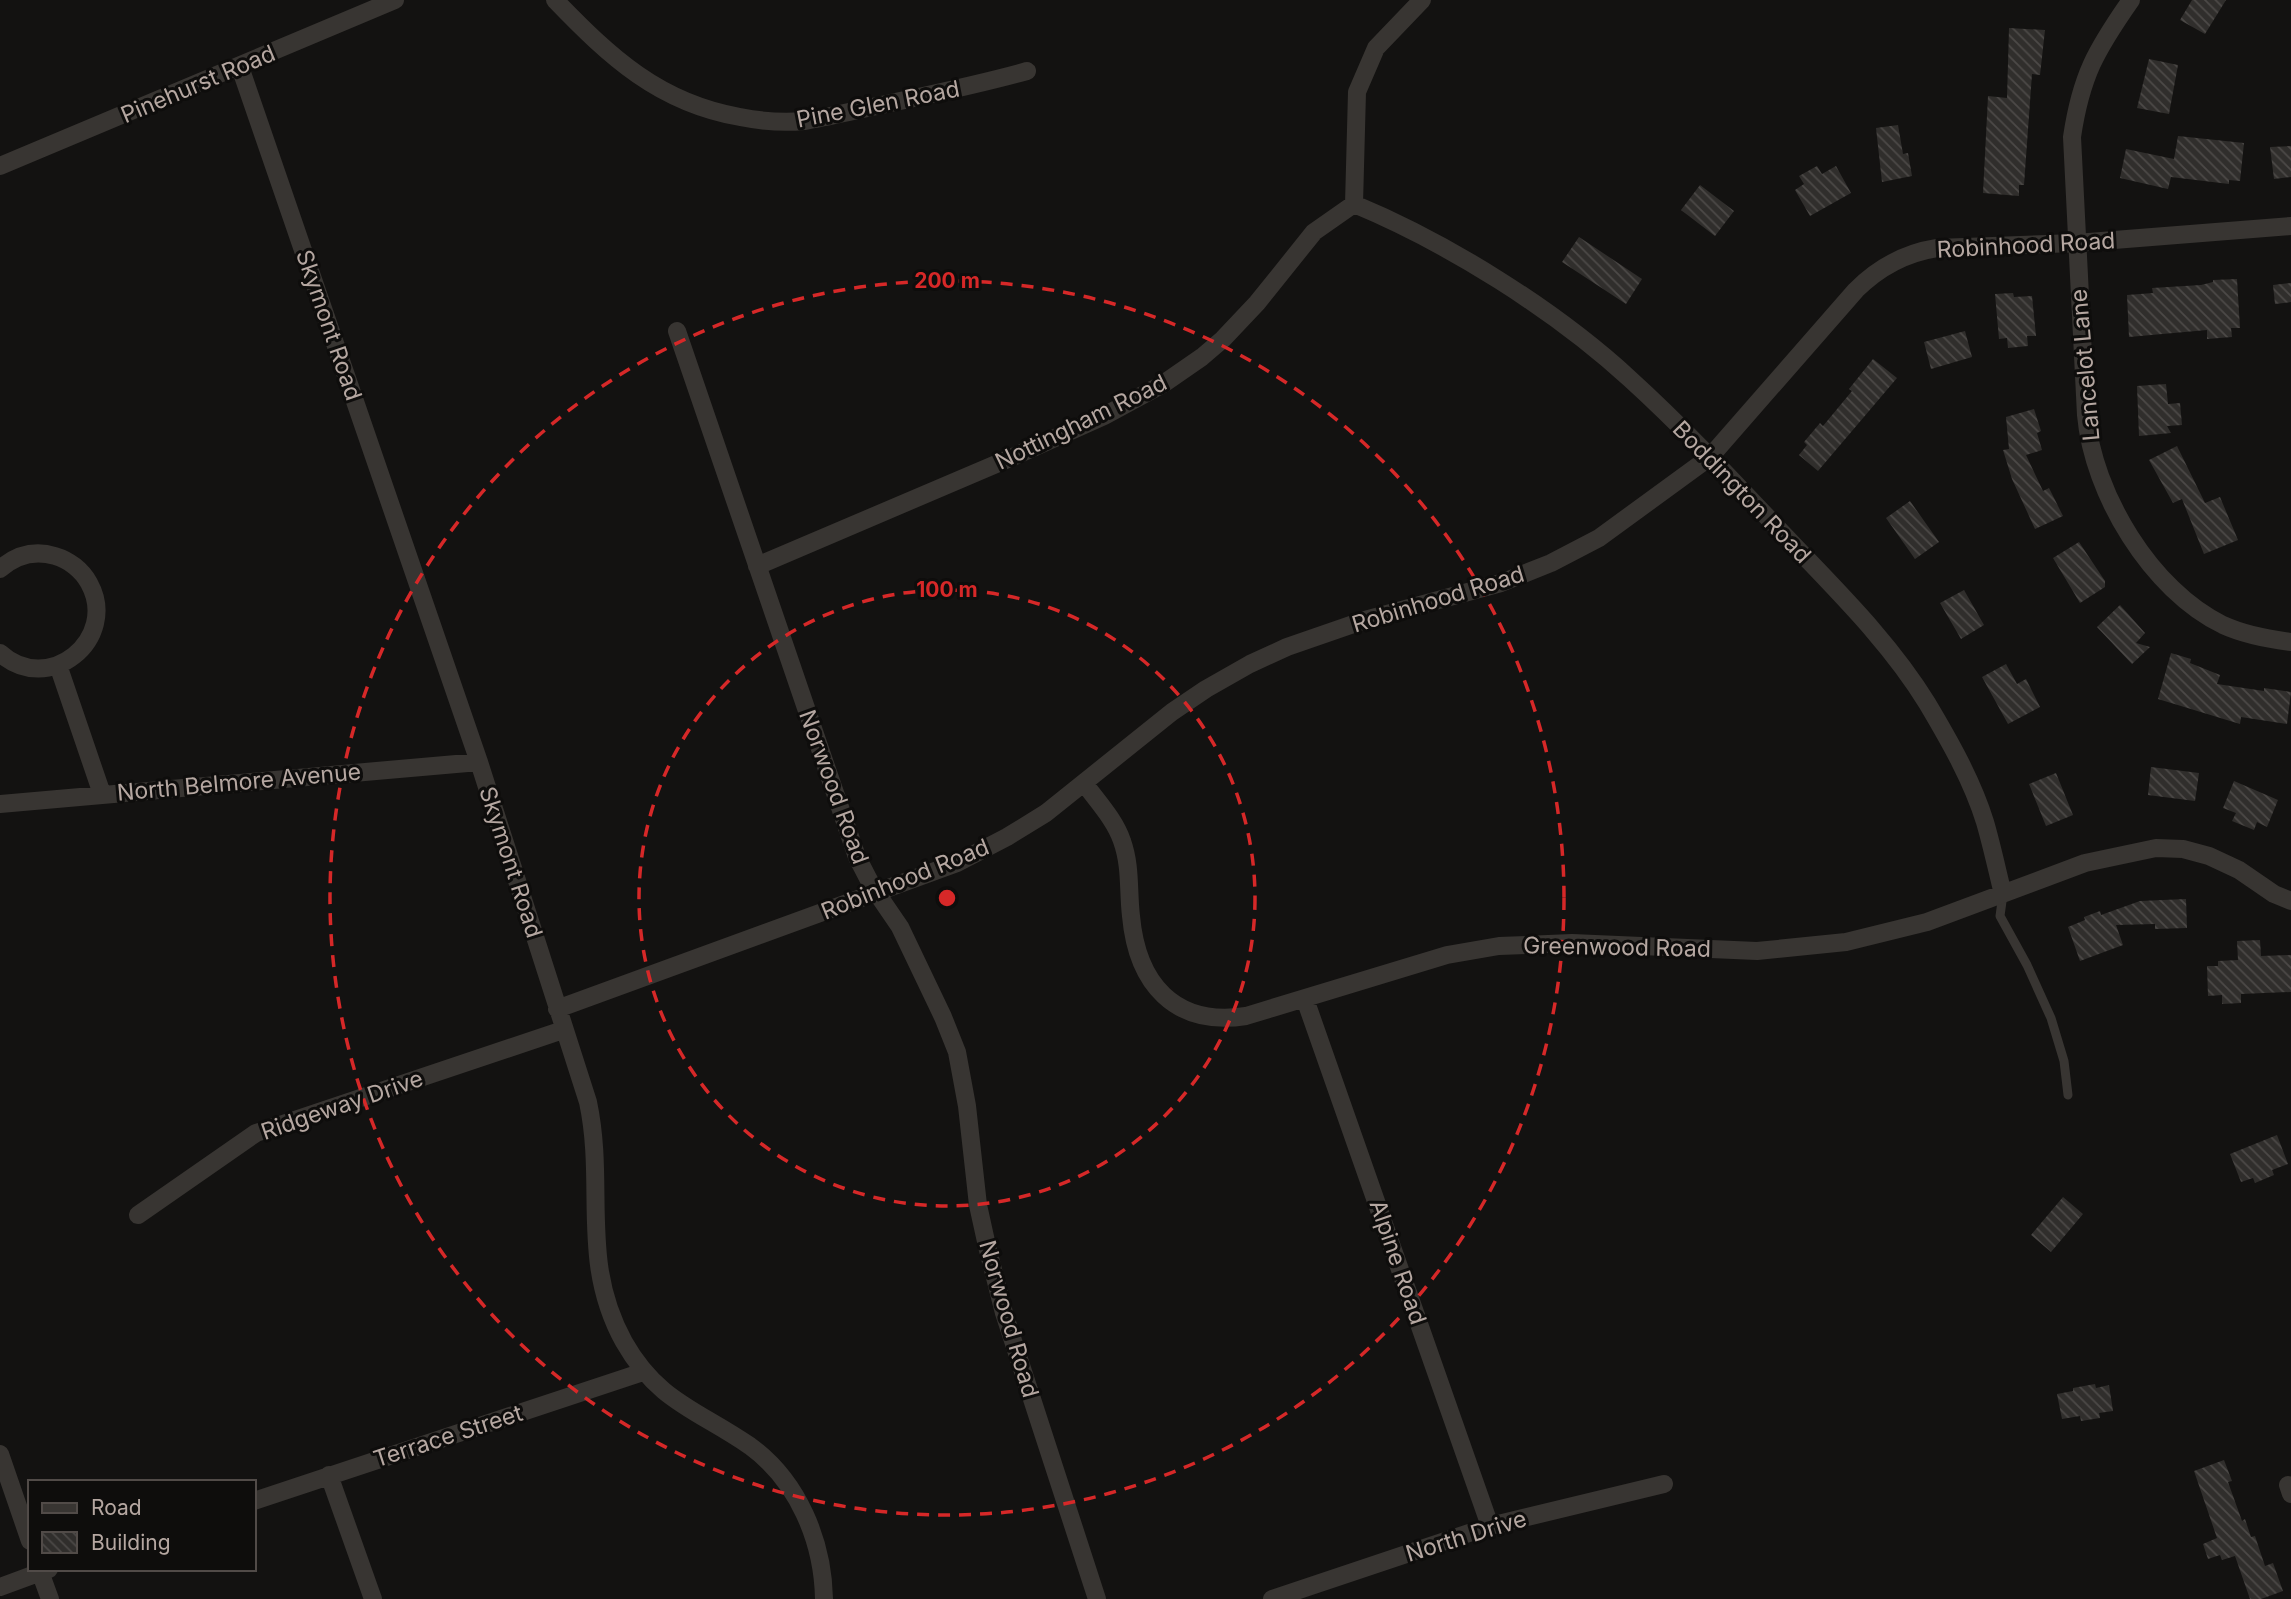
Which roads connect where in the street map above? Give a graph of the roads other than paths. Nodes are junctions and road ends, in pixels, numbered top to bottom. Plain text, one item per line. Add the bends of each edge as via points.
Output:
1 (395, 0) edge
2 (555, 0) edge
3 (1422, 0) edge
4 (2130, 0) edge
5 (240, 67) junction
6 (1027, 71) dead end
7 (0, 166) edge
8 (1353, 204) junction
9 (2291, 226) edge
10 (2076, 243) junction
11 (677, 331) dead end
12 (1710, 457) junction
13 (757, 566) junction
14 (0, 569) edge
15 (2291, 642) edge
16 (0, 653) edge
17 (58, 665) junction
18 (479, 762) junction
19 (1084, 783) junction
20 (102, 794) junction
21 (0, 804) edge
22 (876, 893) junction
23 (2003, 894) junction
24 (2291, 901) edge
25 (1305, 999) junction
26 (557, 1009) junction
27 (563, 1030) junction
28 (2068, 1095) dead end
29 (138, 1215) dead end
30 (643, 1372) junction
31 (0, 1454) edge
32 (329, 1475) junction
33 (1664, 1484) dead end
34 (256, 1500) edge
35 (1490, 1525) junction
36 (28, 1535) edge
37 (40, 1571) edge
38 (43, 1571) edge
39 (0, 1587) edge
40 (50, 1599) edge
41 (373, 1599) edge
42 (824, 1599) edge
43 (1097, 1599) edge
44 (1272, 1599) edge

1 - 5 street, Pinehurst Road
2 - 6 street, Pine Glen Road via 608,53 648,83 701,108 751,119 803,121
3 - 8 street via 1376,48 1357,92
4 - 10 street, Lancelot Lane via 2098,50 2078,102 2071,152
5 - 7 street, Pinehurst Road
5 - 18 street, Skymont Road
8 - 12 street, Boddington Road via 1420,235 1548,313 1631,379
8 - 13 street, Nottingham Road via 1314,232 1223,339 1163,384 1015,456
9 - 10 street, Robinhood Road
10 - 12 street, Robinhood Road via 1937,248 1893,262 1856,290
10 - 15 street, Lancelot Lane via 2089,440 2102,483 2122,522 2155,568 2192,606 2240,632
11 - 13 street, Norwood Road
12 - 19 street, Robinhood Road via 1599,538 1551,563 1470,593 1353,624 1241,668 1172,712
12 - 23 street, Boddington Road via 1870,626 1914,684 1969,783
13 - 22 street, Norwood Road via 857,857
14 - 17 street via 17,558 42,554 68,561 87,579 96,603 93,629 80,652
16 - 17 street via 25,667
17 - 20 street
18 - 20 street, North Belmore Avenue
18 - 26 street, Skymont Road
19 - 22 street, Robinhood Road via 1046,813 988,848
19 - 25 street, Greenwood Road via 1122,842 1135,945 1147,976 1163,995 1187,1012 1220,1019
20 - 21 street, North Belmore Avenue
22 - 26 street, Robinhood Road
22 - 43 street, Norwood Road via 900,927 957,1052 987,1246
23 - 24 street, Greenwood Road via 2085,863 2161,848 2209,856
23 - 25 street, Greenwood Road via 1927,922 1835,944 1757,951 1572,943 1499,946 1447,955
23 - 28 lane via 2000,915 2051,1018
25 - 35 street, Alpine Road
26 - 27 street, Skymont Road
27 - 29 street, Ridgeway Drive via 256,1133
27 - 30 street, Skymont Road via 592,1124 595,1240 601,1284 617,1328
30 - 32 street, Terrace Street
30 - 42 street, Skymont Road via 672,1399 756,1451 782,1478 812,1530
31 - 36 street
32 - 34 street, Terrace Street
32 - 41 street
33 - 35 street, North Drive
35 - 44 street, North Drive
37 - 39 street
38 - 40 street

